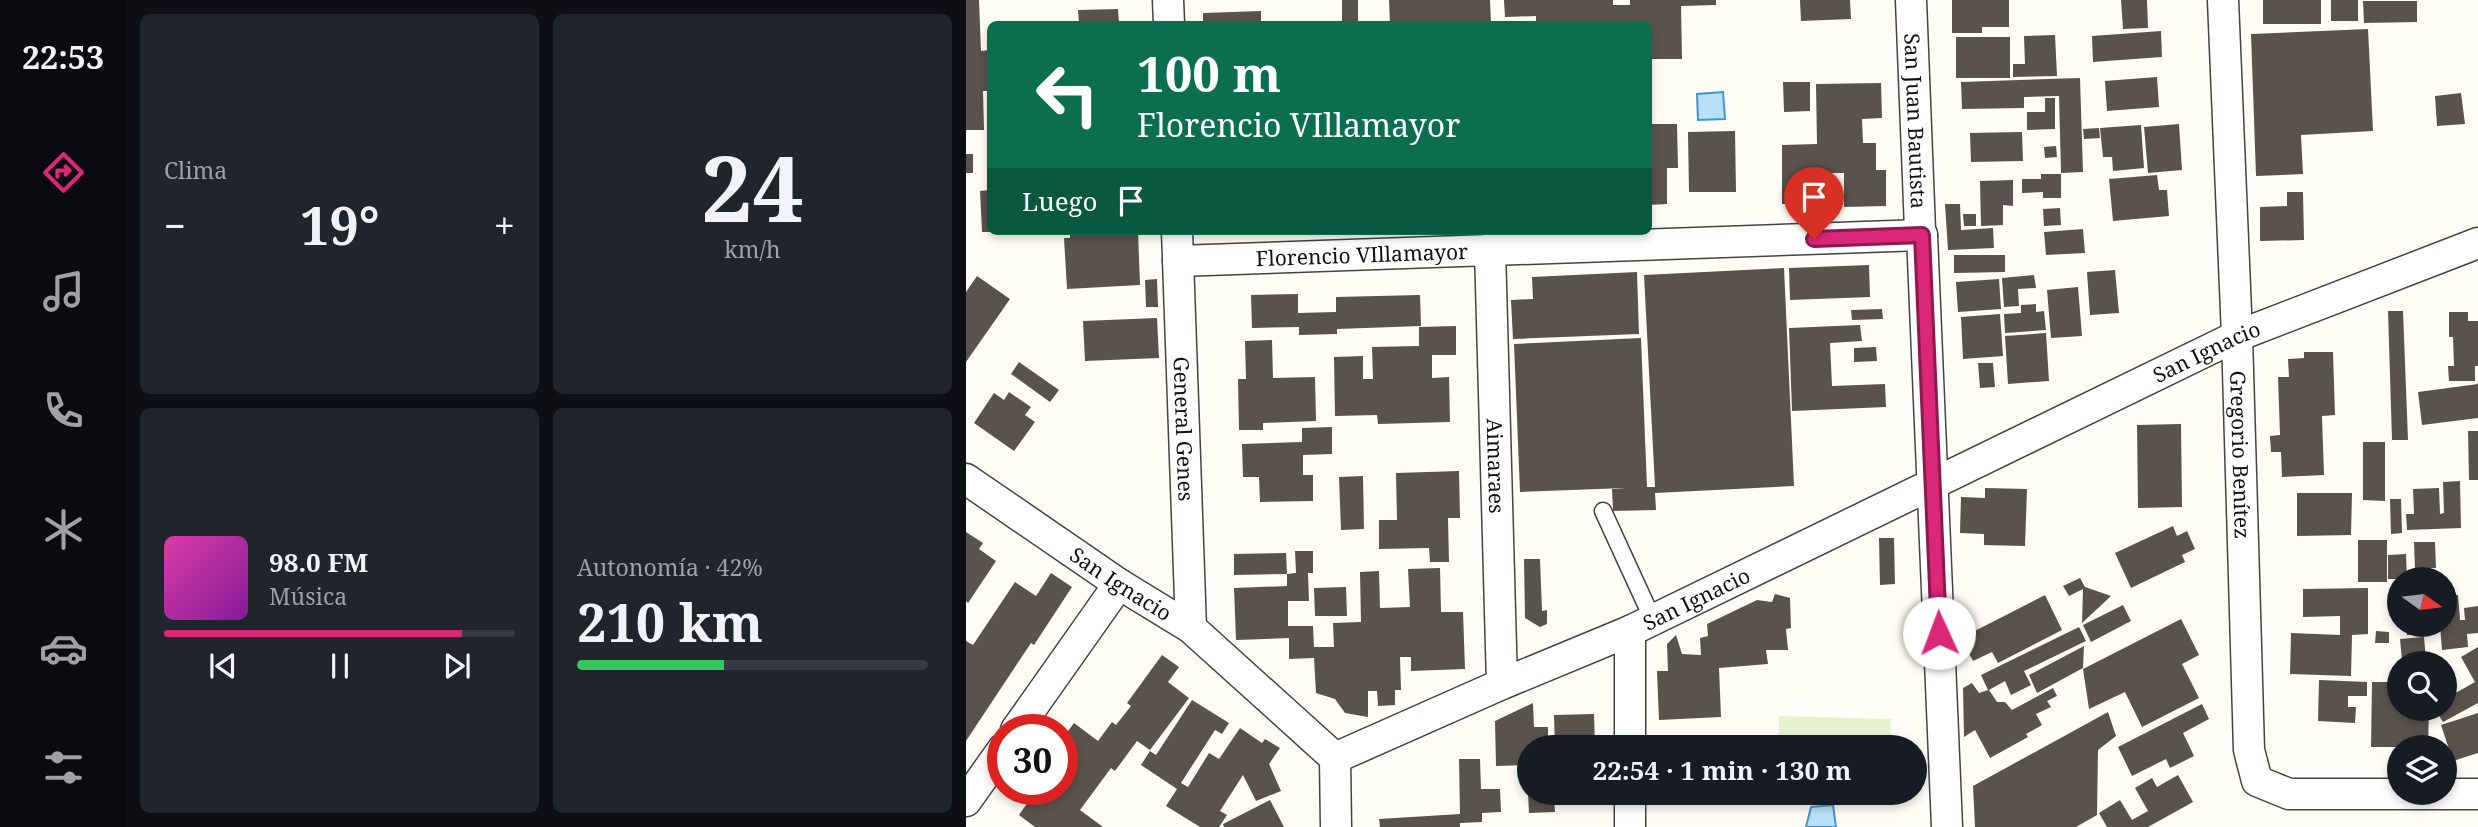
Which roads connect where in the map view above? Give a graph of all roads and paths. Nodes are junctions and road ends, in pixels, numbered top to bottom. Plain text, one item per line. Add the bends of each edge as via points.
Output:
1 (1168, 0) edge
2 (1911, 0) edge
3 (2223, 0) edge
4 (1169, 21) edge
5 (1177, 235) edge
6 (1922, 235) junction
7 (2478, 243) edge
8 (1490, 249) junction
9 (1178, 261) junction
10 (2237, 336) junction
11 (966, 480) edge
12 (1934, 482) junction
13 (1603, 512) dead end
14 (1119, 584) junction
15 (1641, 626) junction
16 (1191, 628) junction
17 (1502, 684) junction
18 (1027, 714) edge
19 (1631, 735) edge
20 (1335, 758) junction
21 (987, 771) edge
22 (2478, 794) edge
23 (966, 801) edge
24 (1630, 805) edge
25 (1336, 827) edge
26 (1630, 827) edge
27 (1947, 827) edge

1 - 4 street
2 - 6 street, San Juan Bautista
3 - 10 street, Gregorio Benítez
5 - 9 street, General Genes
6 - 8 street, Florencio VIllamayor
6 - 12 street, San Juan Bautista
7 - 10 street, San Ignacio
8 - 9 street, Florencio VIllamayor
8 - 17 street, Aimaraes
9 - 16 street, General Genes
10 - 12 street, San Ignacio
10 - 22 street, Gregorio Benítez via 2249,750 2257,781 2290,794
11 - 14 street, San Ignacio
12 - 15 street, San Ignacio
12 - 27 street, San Juan Bautista
13 - 15 lane
14 - 16 street, San Ignacio
14 - 18 street
15 - 17 street, San Ignacio
15 - 19 street
16 - 20 street, San Ignacio
17 - 20 street, San Ignacio
20 - 25 street
21 - 23 street
24 - 26 street

